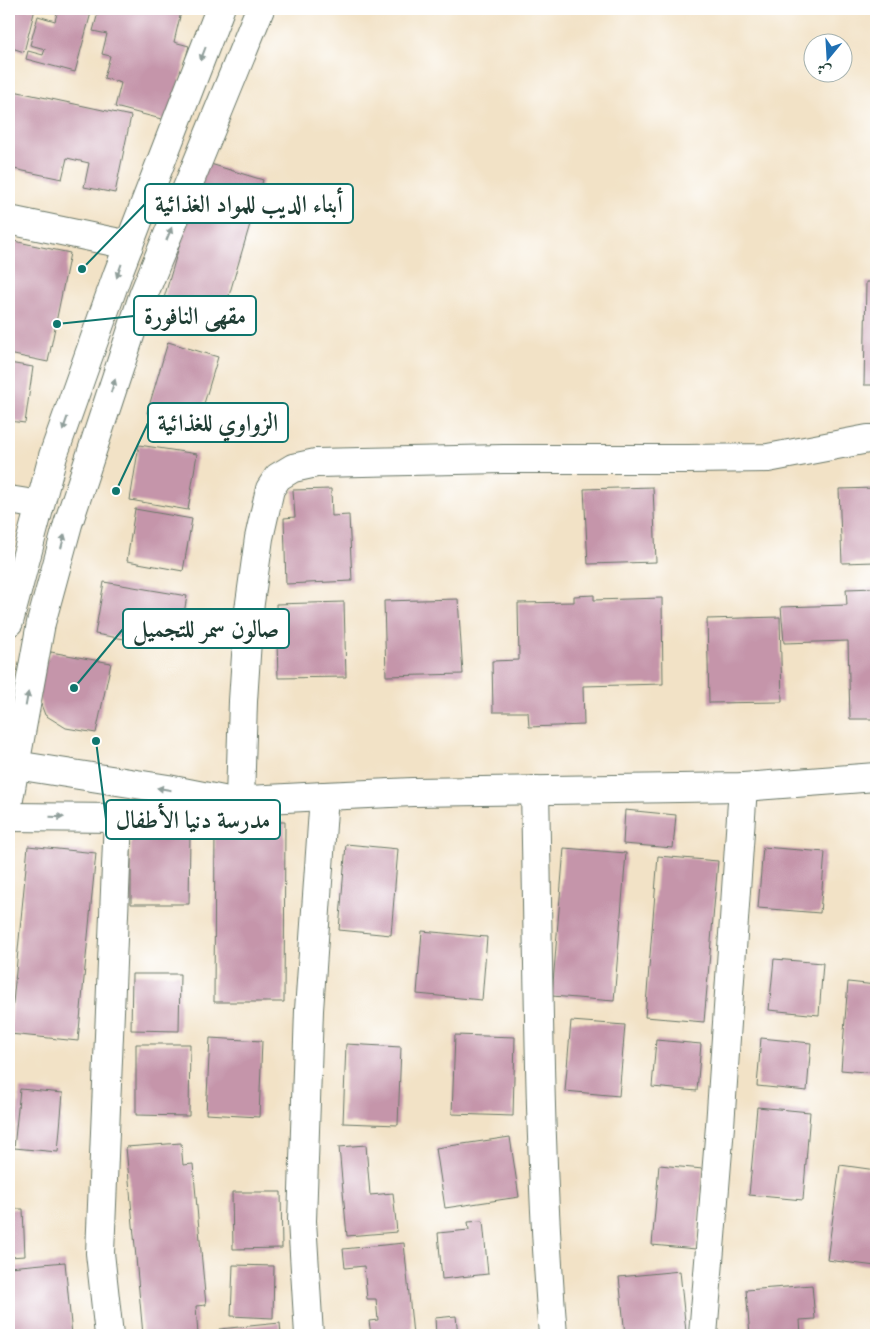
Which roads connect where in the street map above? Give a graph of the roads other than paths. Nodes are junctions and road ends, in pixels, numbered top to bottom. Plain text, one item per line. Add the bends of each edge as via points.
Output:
1 (220, 9) edge
2 (260, 9) edge
3 (9, 220) edge
4 (129, 244) junction
5 (876, 439) edge
6 (9, 500) edge
7 (40, 505) junction
8 (9, 622) edge
9 (12, 765) edge
10 (876, 777) edge
11 (743, 787) junction
12 (535, 790) junction
13 (324, 796) junction
14 (9, 799) edge
15 (235, 800) junction
16 (9, 817) edge
17 (118, 818) junction
18 (108, 1335) edge
19 (309, 1335) edge
20 (553, 1335) edge
21 (703, 1335) edge

1 -> 4 street
9 -> 2 street via 41,624 68,524 143,296
3 - 4 street
4 -> 7 street via 53,456
5 - 15 street via 768,458 503,459 316,463 293,468 278,477 270,489 259,538 249,610
6 - 7 street
7 - 8 street
9 - 14 street
15 -> 9 street
10 - 11 street
11 - 12 street
11 - 21 street
12 - 13 street
12 - 20 street via 546,1238
13 - 15 street
13 - 19 street via 309,1010 302,1212
15 - 17 street via 189,811
16 -> 17 street
17 - 18 street via 100,1253

